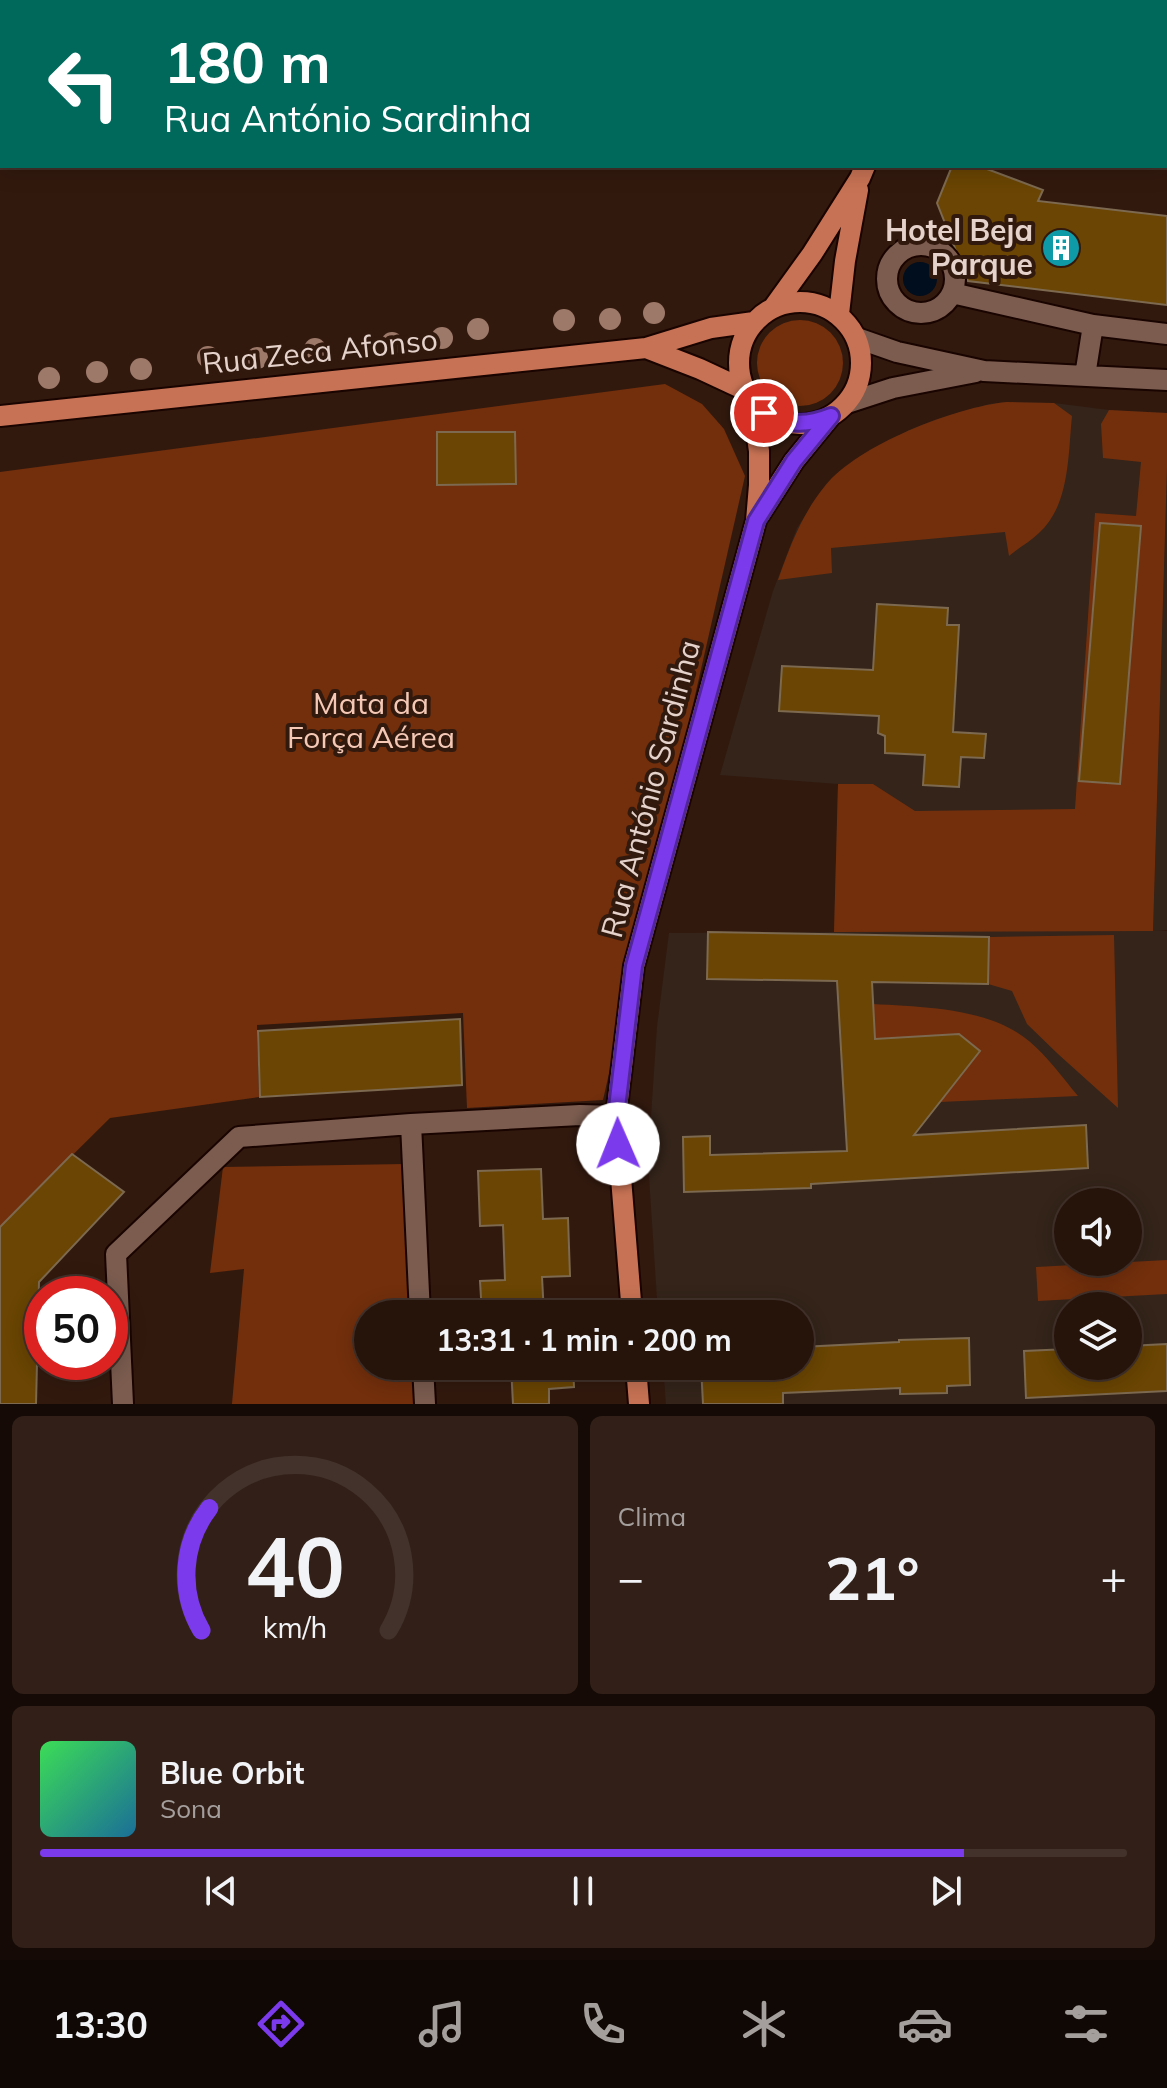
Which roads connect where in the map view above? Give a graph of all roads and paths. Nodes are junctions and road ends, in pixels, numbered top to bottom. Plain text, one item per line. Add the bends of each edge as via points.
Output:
1 (863, 172) edge
2 (952, 293) dead end
3 (773, 308) junction
4 (839, 314) junction
5 (754, 322) junction
6 (1093, 325) junction
7 (1167, 334) edge
8 (857, 338) junction
9 (646, 348) junction
10 (984, 371) junction
11 (1085, 376) junction
12 (1167, 380) edge
13 (748, 396) junction
14 (839, 410) junction
15 (0, 416) edge
16 (756, 521) junction
17 (616, 1116) junction
18 (411, 1124) junction
19 (419, 1300) edge
20 (631, 1300) edge
21 (424, 1380) edge
22 (637, 1380) edge
23 (123, 1404) edge
24 (425, 1404) edge
25 (639, 1404) edge

1 - 3 main road
1 - 4 main road
2 - 6 street
3 - 4 main road via 807,301
3 - 5 main road
4 - 8 main road
5 - 9 main road, Rua Zeca Afonso via 711,328
5 - 13 main road, Rua António Sardinha via 739,355
6 - 7 street
6 - 11 street
8 - 10 street
8 - 14 main road, Rua António Sardinha via 861,372 856,389
9 - 13 main road, Rua Zeca Afonso
9 - 15 main road, Rua Zeca Afonso
10 - 11 street
10 - 14 street via 893,388
11 - 12 street
13 - 14 main road via 764,413 797,424 815,423
13 - 16 main road, Rua António Sardinha via 759,451
14 - 16 main road, Rua António Sardinha via 794,461
16 - 17 main road, Rua António Sardinha via 634,966
17 - 18 street
17 - 20 main road, Rua António Sardinha
18 - 19 street
18 - 23 street via 239,1137 116,1254
21 - 24 street
22 - 25 main road

